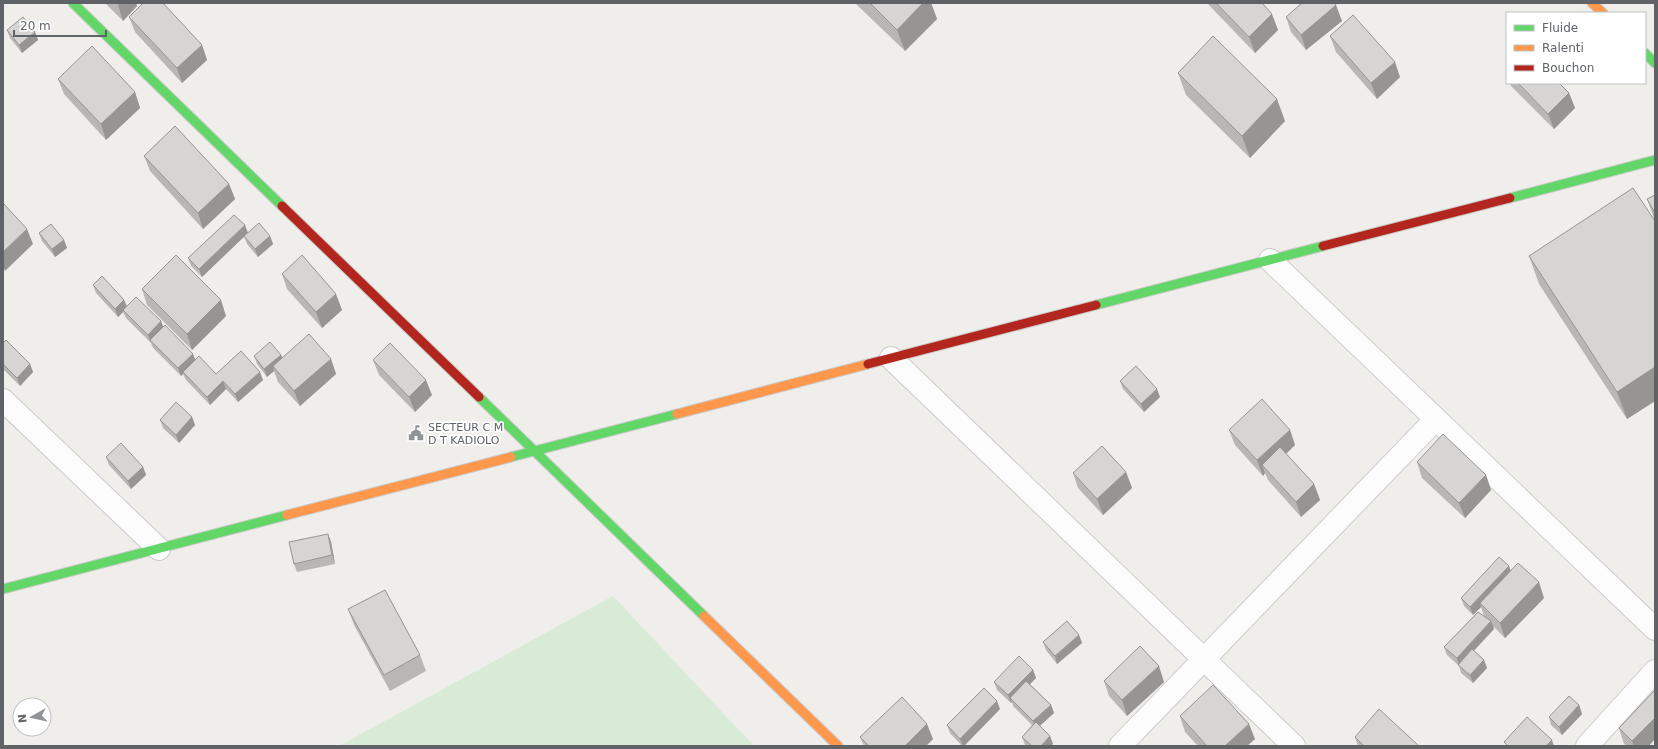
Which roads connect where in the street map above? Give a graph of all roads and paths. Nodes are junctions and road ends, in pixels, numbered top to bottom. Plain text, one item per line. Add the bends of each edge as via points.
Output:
1 (73, 3) edge
2 (1592, 3) edge
3 (1602, 12) edge
4 (1646, 55) edge
5 (1655, 63) edge
6 (1655, 160) edge
7 (1270, 260) junction
8 (891, 358) junction
9 (3, 400) edge
10 (1436, 419) junction
11 (535, 451) junction
12 (159, 549) junction
13 (3, 589) edge
14 (1655, 628) edge
15 (1204, 659) junction
16 (1655, 671) edge
17 (838, 746) edge
18 (1120, 746) edge
19 (1294, 746) edge
20 (1587, 746) edge

1 - 11 street
2 - 3 street
4 - 5 street
6 - 7 street
7 - 8 street
7 - 10 street
8 - 11 street
8 - 15 street
9 - 12 street
10 - 14 street
10 - 15 street
11 - 12 street
11 - 17 street
12 - 13 street
15 - 18 street
15 - 19 street
16 - 20 street

